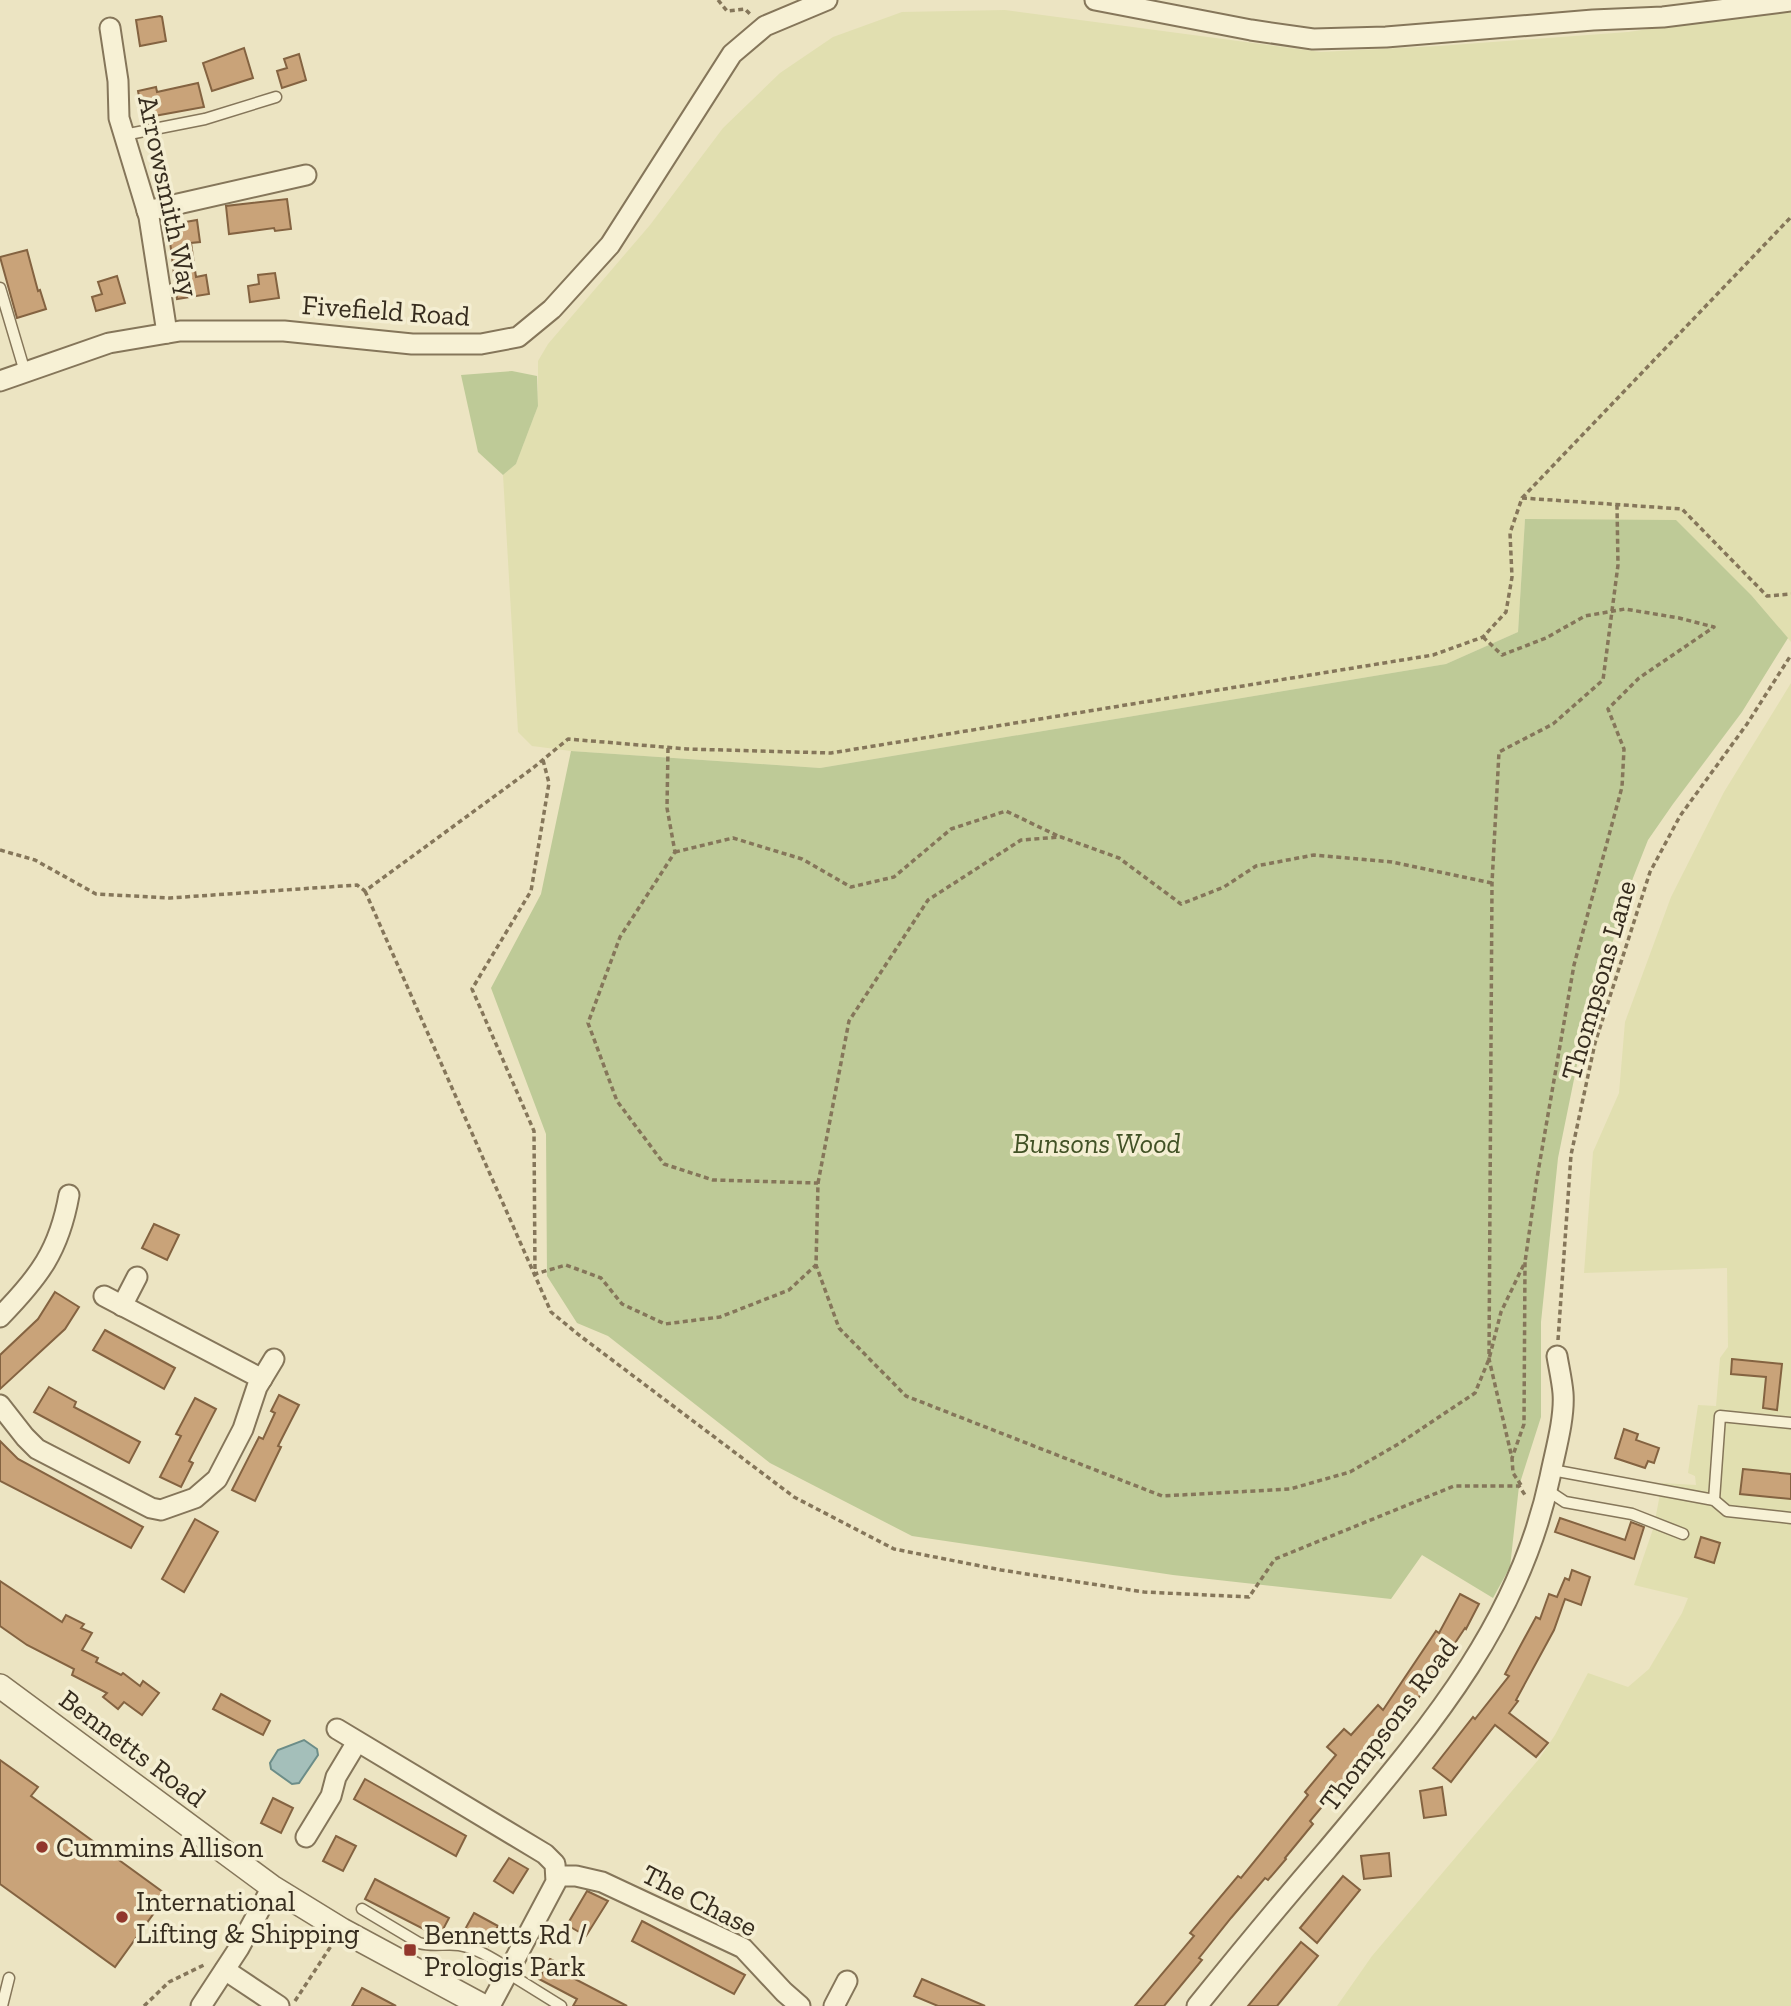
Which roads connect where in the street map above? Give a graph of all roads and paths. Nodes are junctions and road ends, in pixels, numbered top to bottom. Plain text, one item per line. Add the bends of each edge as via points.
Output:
1 (718, 0) edge
2 (827, 0) edge
3 (1096, 0) edge
4 (1791, 1) edge
5 (765, 26) junction
6 (110, 28) dead end
7 (276, 97) dead end
8 (124, 135) junction
9 (306, 175) dead end
10 (147, 211) junction
11 (1791, 217) edge
12 (0, 288) edge
13 (167, 333) junction
14 (25, 372) junction
15 (0, 381) edge
16 (1521, 498) junction
17 (1617, 505) junction
18 (1791, 594) edge
19 (1611, 612) junction
20 (1483, 636) junction
21 (1791, 655) edge
22 (668, 747) junction
23 (543, 760) junction
24 (1061, 837) junction
25 (0, 850) edge
26 (675, 852) junction
27 (1492, 883) junction
28 (365, 891) junction
29 (818, 1183) junction
30 (69, 1195) dead end
31 (1525, 1262) junction
32 (816, 1265) junction
33 (535, 1274) junction
34 (137, 1277) dead end
35 (104, 1297) dead end
36 (122, 1306) junction
37 (0, 1317) edge
38 (1557, 1356) joint
39 (274, 1359) dead end
40 (1489, 1359) junction
41 (262, 1378) junction
42 (0, 1405) edge
43 (1791, 1423) edge
44 (1512, 1458) junction
45 (1552, 1470) junction
46 (1547, 1490) junction
47 (1714, 1500) junction
48 (1791, 1518) edge
49 (1683, 1534) dead end
50 (0, 1686) edge
51 (337, 1729) dead end
52 (357, 1742) junction
53 (306, 1837) dead end
54 (558, 1876) junction
55 (272, 1887) junction
56 (362, 1909) dead end
57 (342, 1930) junction
58 (239, 1948) junction
59 (225, 1970) junction
60 (509, 1971) junction
61 (9, 1978) dead end
62 (847, 1981) dead end
63 (2, 2006) edge
64 (144, 2006) edge
65 (201, 2006) edge
66 (279, 2006) edge
67 (292, 2006) edge
68 (483, 2006) edge
69 (491, 2006) edge
70 (561, 2006) edge
71 (800, 2006) edge
72 (834, 2006) edge
73 (1197, 2006) edge

1 - 5 path via 727,10 745,9
2 - 5 street, Fivefield Road
3 - 4 street via 1313,39 1663,17
5 - 13 street, Fivefield Road via 732,54 610,246 552,309 518,337 481,344 412,345 284,331
6 - 8 street, Arrowsmith Way
7 - 8 lane via 205,120
8 - 10 street, Arrowsmith Way
9 - 10 street
10 - 13 street, Arrowsmith Way
11 - 16 path
12 - 14 lane
13 - 14 street, Fivefield Road via 109,343
14 - 15 street, Fivefield Road
16 - 17 path
16 - 20 path via 1510,533 1512,577 1506,612
17 - 18 path via 1682,509 1767,596
17 - 19 path via 1618,565
19 - 20 path via 1585,616 1502,655
19 - 27 path via 1603,680 1553,724 1500,752
19 - 31 path via 1625,609 1714,627 1639,678 1608,709 1624,749 1622,787 1574,965
20 - 22 path via 1433,655 831,753
21 - 38 path, Thompsons Lane via 1680,816 1650,872 1595,1043 1571,1155
22 - 23 path via 568,739
22 - 26 path via 667,808
23 - 28 path
23 - 33 path via 549,783 531,891 472,989 534,1131
24 - 26 path via 1006,811 951,829 894,877 850,887 802,859 733,838
24 - 27 path via 1119,859 1181,904 1224,887 1256,866 1314,856 1392,862
24 - 29 path via 1021,840 928,900 849,1021
25 - 28 path via 35,860 96,894 170,898 357,885
26 - 29 path via 620,937 588,1023 617,1101 664,1164 713,1180
27 - 40 path
28 - 33 path
29 - 32 path
30 - 37 street via 47,1262
31 - 40 path via 1501,1312
31 - 44 path via 1524,1424
32 - 33 path via 778,1295 720,1317 665,1324 622,1304 601,1278 566,1265
32 - 40 path via 839,1328 906,1396 1162,1496 1290,1489 1350,1472 1475,1393
33 - 44 path via 551,1312 794,1497 894,1549 1001,1570 1144,1592 1249,1597 1275,1559 1454,1486 1519,1486 1527,1497 1513,1473
34 - 36 street
35 - 36 street
36 - 41 street
38 - 45 street, Thompsons Road via 1563,1395
39 - 41 street
40 - 44 path
41 - 42 street via 217,1479 195,1498 161,1510 37,1449
43 - 47 lane via 1720,1416
45 - 46 street, Thompsons Road
45 - 47 lane
46 - 49 lane via 1565,1502 1632,1514
46 - 73 street, Thompsons Road via 1517,1581 1454,1693
47 - 48 lane via 1727,1511
50 - 55 street, Bennetts Road
51 - 52 street
52 - 53 street
52 - 54 street via 551,1858
54 - 60 street
54 - 71 street, The Chase via 602,1882 743,1948
55 - 57 street, Bennetts Road
55 - 58 street
56 - 60 lane via 419,1943 474,1949
57 - 67 path
57 - 68 street, Bennetts Road
58 - 59 street
58 - 64 path via 169,1982
59 - 65 street
59 - 66 street
60 - 69 street
60 - 70 lane
61 - 63 lane
62 - 72 street

